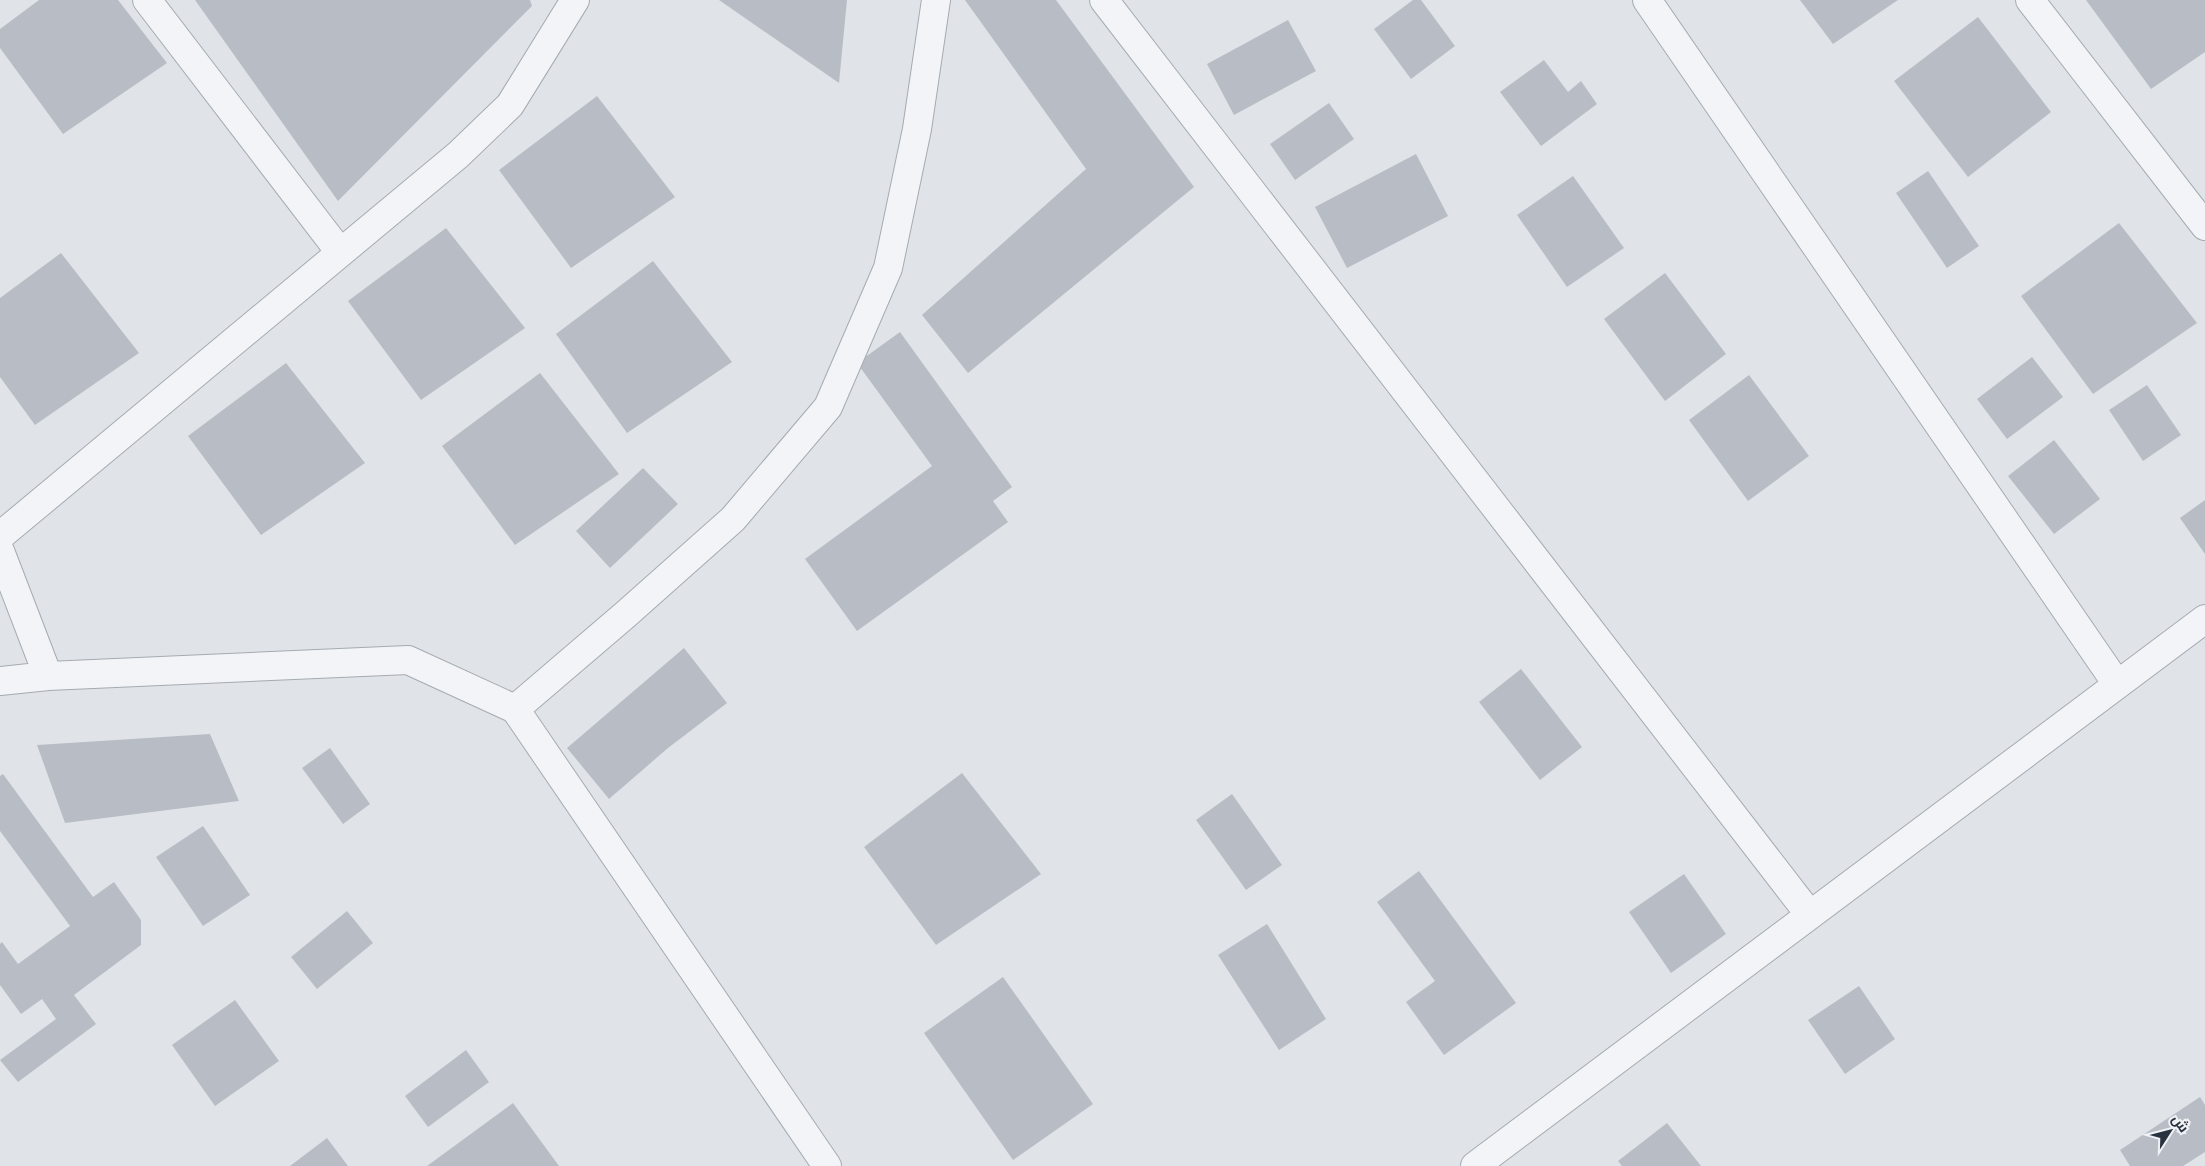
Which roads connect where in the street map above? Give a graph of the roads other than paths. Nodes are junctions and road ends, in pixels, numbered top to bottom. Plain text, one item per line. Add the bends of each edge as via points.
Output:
1 (147, 0) edge
2 (575, 0) edge
3 (936, 0) edge
4 (1104, 0) edge
5 (1647, 0) edge
6 (2030, 0) edge
7 (2205, 226) edge
8 (340, 252) junction
9 (0, 536) edge
10 (0, 551) edge
11 (2205, 619) edge
12 (48, 676) junction
13 (0, 681) edge
14 (2117, 684) junction
15 (515, 709) junction
16 (1810, 915) junction
17 (1480, 1164) edge
18 (827, 1166) edge

1 - 8 street
2 - 8 street via 510,104 458,155
3 - 15 street via 917,128 888,268 828,407 733,519
4 - 16 street
5 - 14 street
6 - 7 street
8 - 9 street
10 - 12 street
11 - 14 street
12 - 13 street
12 - 15 street via 408,660
14 - 16 street
15 - 18 street
16 - 17 street

